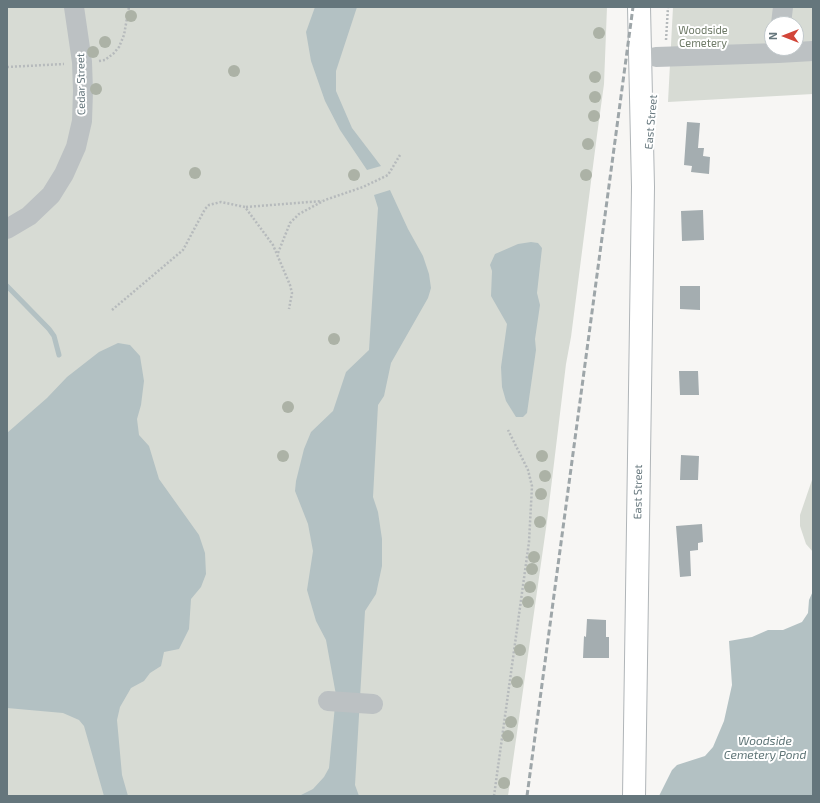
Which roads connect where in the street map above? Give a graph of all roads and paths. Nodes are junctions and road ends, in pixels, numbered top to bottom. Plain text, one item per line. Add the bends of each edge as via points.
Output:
1 (74, 7) edge
2 (129, 7) edge
3 (639, 7) edge
4 (654, 7) edge
5 (668, 7) edge
6 (764, 51) edge
7 (654, 61) junction
8 (82, 62) junction
9 (7, 67) edge
10 (400, 155) dead end
11 (325, 200) junction
12 (245, 207) junction
13 (7, 229) edge
14 (278, 254) junction
15 (289, 309) dead end
16 (112, 310) dead end
17 (508, 430) dead end
18 (328, 701) dead end
19 (373, 704) dead end
20 (494, 796) edge
21 (634, 796) edge

1 - 8 street, Cedar Street
2 - 8 path via 124,35 114,53 101,61
3 - 7 main road
4 - 7 main road
5 - 7 path
6 - 7 street
7 - 21 main road, East Street via 643,187
8 - 9 path
8 - 13 street, Cedar Street via 82,121 71,160 58,186 43,203 29,216
10 - 11 path via 388,175
11 - 12 path
11 - 14 path via 299,214 290,223
12 - 14 path
12 - 16 path via 220,202 209,205 183,250
14 - 15 path via 292,293
17 - 20 path via 528,470 532,486 529,542
18 - 19 street

